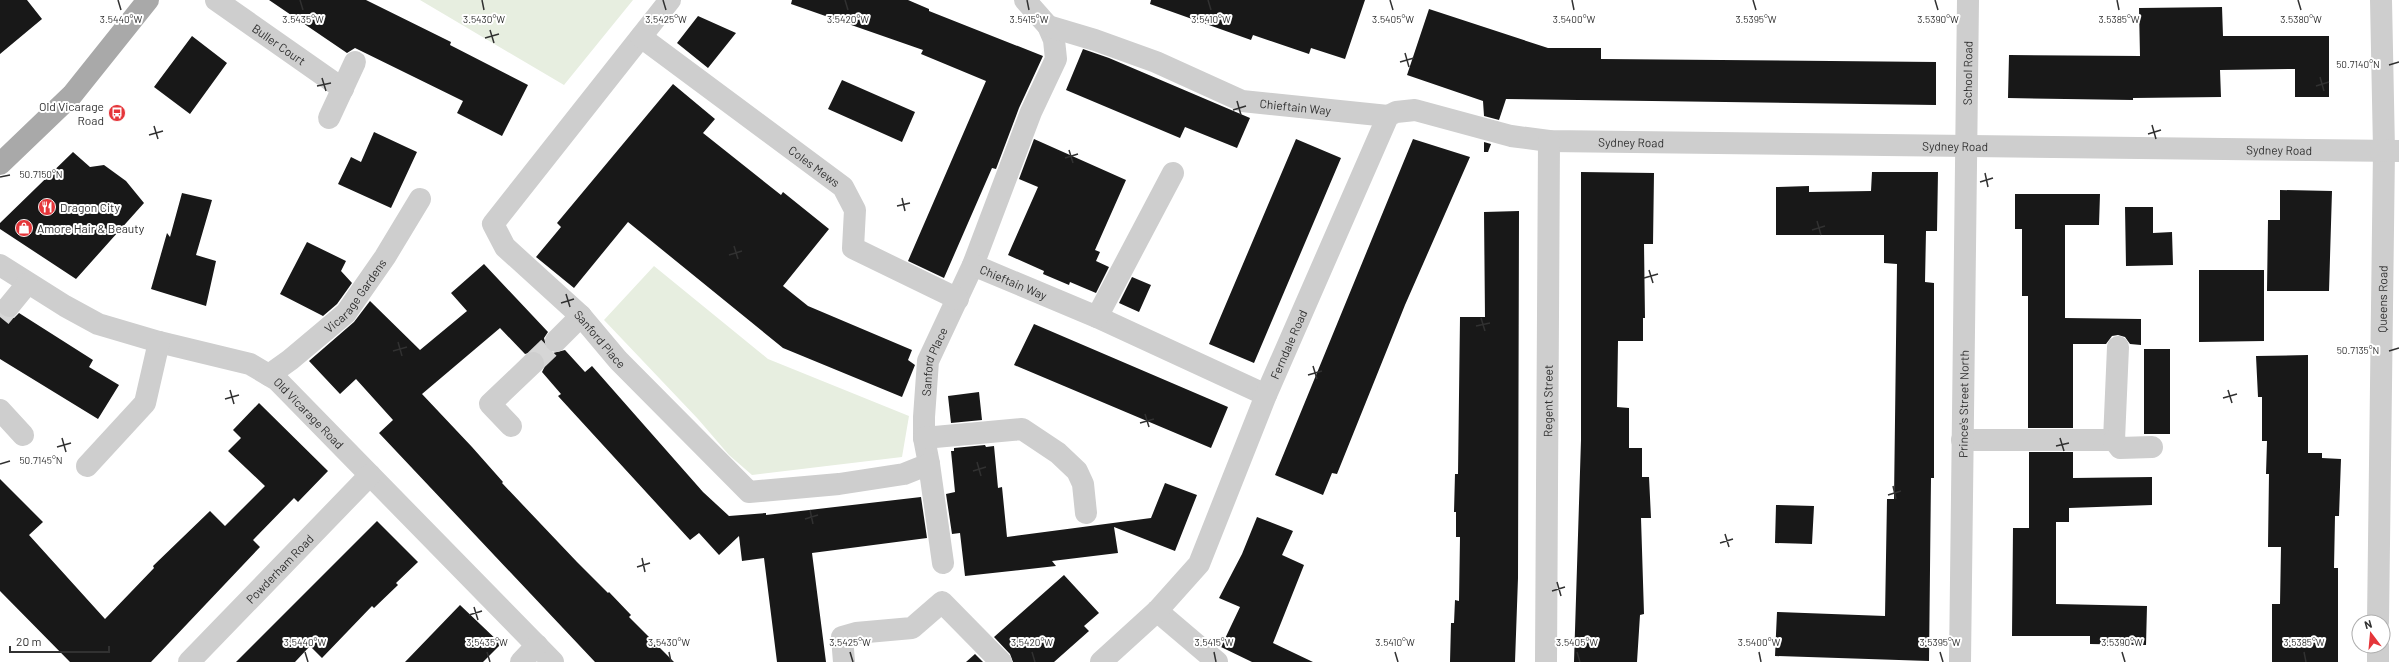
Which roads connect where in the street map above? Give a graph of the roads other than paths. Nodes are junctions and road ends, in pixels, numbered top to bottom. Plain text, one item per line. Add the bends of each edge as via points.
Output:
1 (148, 0) edge
2 (216, 0) edge
3 (670, 0) edge
4 (1025, 0) edge
5 (1968, 0) edge
6 (2381, 0) edge
7 (1048, 26) junction
8 (641, 36) junction
9 (355, 62) dead end
10 (343, 89) junction
11 (1388, 116) junction
12 (329, 118) dead end
13 (1549, 141) junction
14 (1966, 145) junction
15 (2391, 150) edge
16 (0, 164) edge
17 (1173, 173) dead end
18 (420, 199) dead end
19 (0, 265) edge
20 (972, 265) junction
21 (27, 284) junction
22 (958, 299) junction
23 (9, 306) tunnel mouth
24 (581, 316) junction
25 (1097, 317) junction
26 (556, 341) tunnel mouth
27 (159, 342) junction
28 (2118, 347) dead end
29 (533, 363) tunnel mouth
30 (269, 375) junction
31 (1266, 394) junction
32 (0, 410) edge
33 (511, 426) dead end
34 (24, 435) dead end
35 (924, 438) junction
36 (1962, 440) junction
37 (2114, 440) junction
38 (2152, 447) dead end
39 (929, 464) junction
40 (86, 466) dead end
41 (370, 475) junction
42 (1086, 513) dead end
43 (943, 563) dead end
44 (1157, 611) junction
45 (2378, 614) edge
46 (537, 645) junction
47 (189, 662) edge
48 (522, 662) edge
49 (553, 662) edge
50 (844, 662) edge
51 (1001, 662) edge
52 (1101, 662) edge
53 (1217, 662) edge
54 (1546, 662) edge
55 (1960, 662) edge

1 - 16 main road via 72,95
2 - 10 street, Buller Court
3 - 8 street, Sanford Place
4 - 7 street, Chieftain Way
5 - 14 street, School Road
6 - 15 street, Queens Road
7 - 11 street, Chieftain Way via 1149,60 1242,101
7 - 20 street, Chieftain Way via 1054,40 1056,59 1031,112
8 - 22 street, Coles Mews via 842,187 855,210 853,248
8 - 24 street, Sanford Place via 493,224 505,247
9 - 10 street
10 - 12 street
11 - 13 street, Sydney Road via 1396,112 1415,110 1511,136
11 - 31 street, Ferndale Road
13 - 14 street, Sydney Road
13 - 54 street, Regent Street
14 - 15 street, Sydney Road
14 - 36 street, Prince's Street North
15 - 45 street, Queens Road
17 - 25 street
18 - 30 street, Vicarage Gardens via 385,257 346,313
19 - 21 street, Old Vicarage Road
20 - 22 street, Sanford Place
20 - 25 street, Chieftain Way
21 - 23 street
21 - 27 street, Old Vicarage Road via 98,324
22 - 35 street, Sanford Place via 928,361
24 - 26 street
24 - 39 street, Sanford Place via 618,360 749,492 839,484 904,474
25 - 31 street, Chieftain Way
27 - 30 street, Old Vicarage Road via 250,364
27 - 40 street via 145,402
28 - 37 street
29 - 33 street via 490,404
30 - 41 street, Old Vicarage Road via 277,380
31 - 44 street, Ferndale Road via 1199,564
32 - 34 street
35 - 39 street, Sanford Place
35 - 42 street via 1022,429 1058,453 1077,471 1084,484
36 - 37 street
36 - 55 street, Prince's Street North
37 - 38 street via 2120,448
39 - 43 street, Sanford Place
41 - 46 street, Old Vicarage Road
41 - 47 street, Powderham Road
44 - 52 street, Ferndale Road
44 - 53 street
46 - 48 street
46 - 49 street, Old Vicarage Road
50 - 51 street via 842,637 856,633 912,628 942,602

